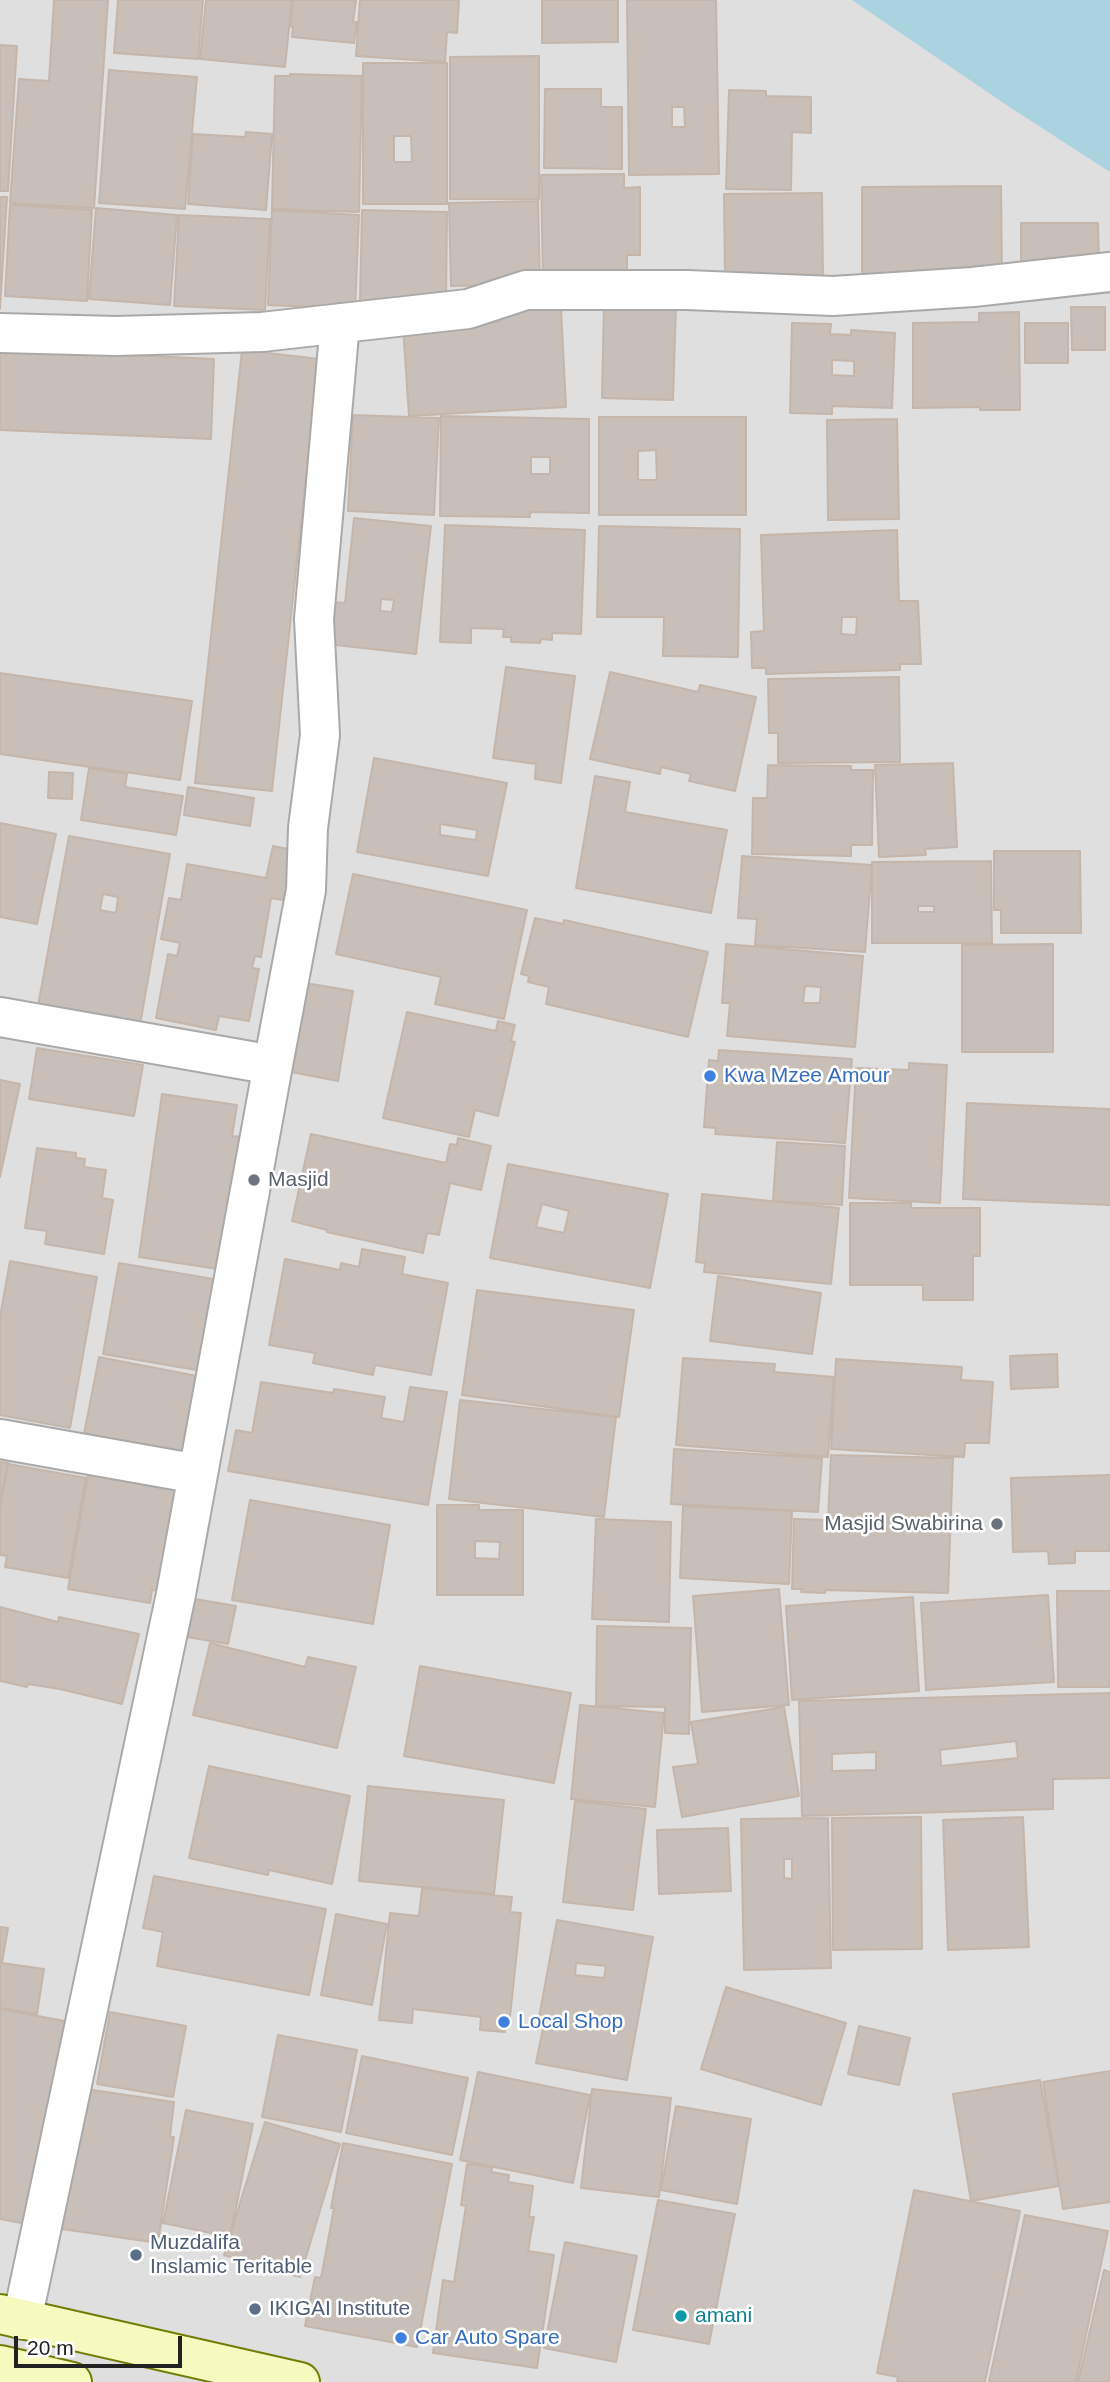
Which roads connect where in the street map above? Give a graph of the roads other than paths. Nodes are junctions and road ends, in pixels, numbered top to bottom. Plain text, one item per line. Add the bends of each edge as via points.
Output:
1 (1110, 272) edge
2 (340, 323) junction
3 (0, 333) edge
4 (0, 1017) edge
5 (273, 1065) junction
6 (0, 1438) edge
7 (198, 1474) junction
8 (11, 2317) edge
9 (0, 2365) edge
10 (72, 2382) edge
11 (300, 2382) edge

1 - 2 street via 833,296 526,290 468,309
2 - 3 street via 262,332 117,337
2 - 5 street via 314,619 320,735 308,828 306,890
4 - 5 street
5 - 7 street
6 - 7 street
7 - 8 street via 176,1594
8 - 11 main road
9 - 10 main road

